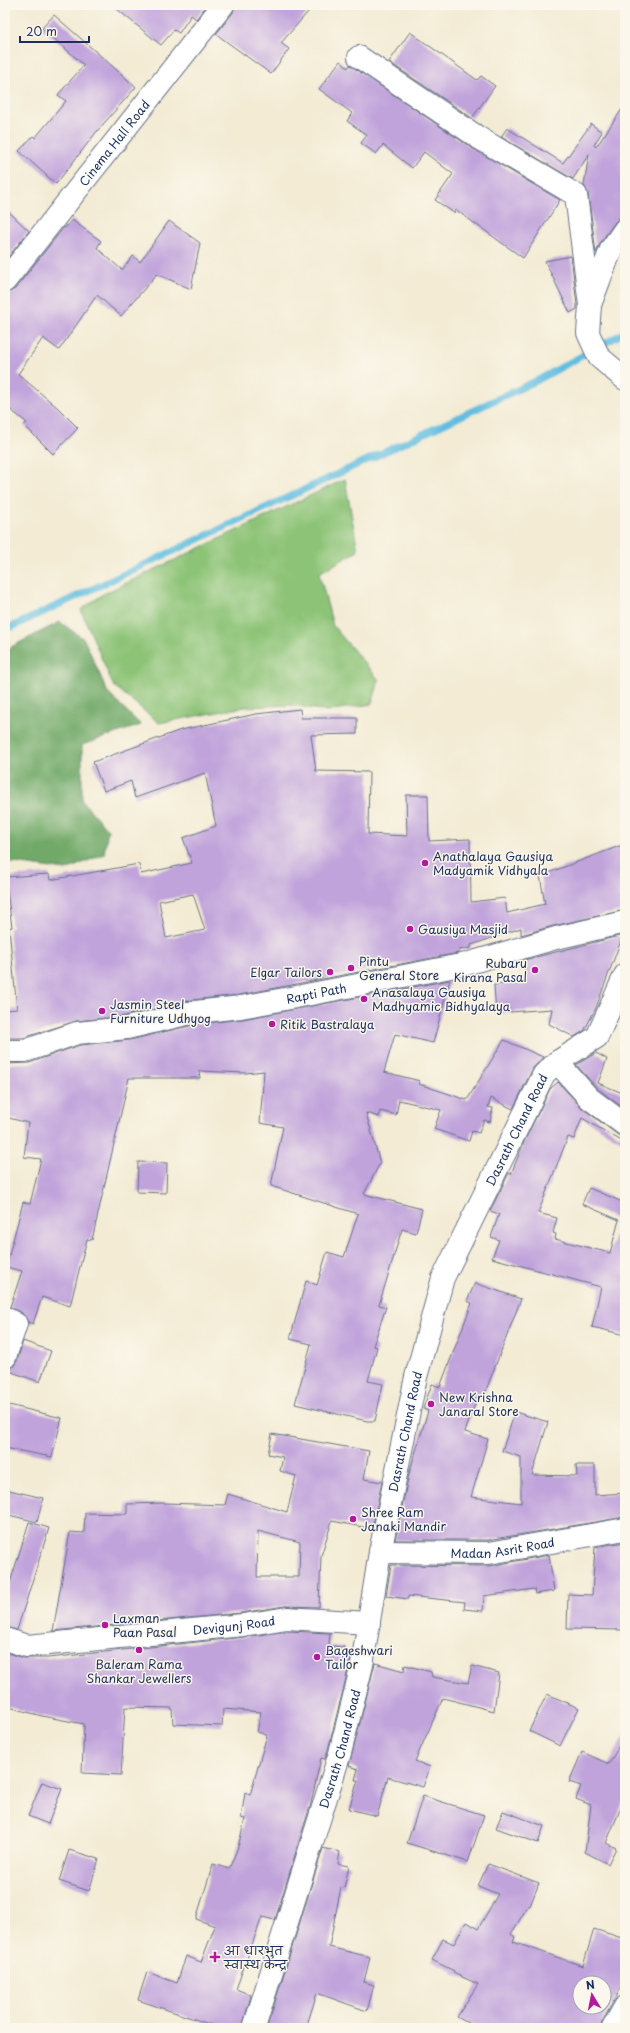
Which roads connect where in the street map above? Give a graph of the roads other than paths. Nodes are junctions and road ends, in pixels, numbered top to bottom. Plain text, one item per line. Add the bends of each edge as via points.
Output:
1 (223, 5) edge
2 (358, 57) dead end
3 (625, 229) edge
4 (5, 281) edge
5 (590, 305) junction
6 (625, 379) edge
7 (625, 922) edge
8 (625, 975) edge
9 (5, 1051) edge
10 (557, 1062) junction
11 (625, 1125) edge
12 (5, 1318) edge
13 (5, 1357) edge
14 (625, 1529) edge
15 (380, 1552) junction
16 (369, 1623) junction
17 (5, 1639) edge
18 (625, 2007) edge
19 (254, 2028) edge
20 (613, 2028) edge

1 - 4 street, Cinema Hall Road
2 - 5 street via 479,138 576,195
3 - 5 street via 611,249
5 - 6 street via 588,333 599,357
7 - 9 street, Rapti Path via 556,938 466,964 242,1007 195,1012 127,1028 77,1033 25,1051
8 - 10 street, Dasrath Chand Road via 597,1037
10 - 11 street via 589,1098
10 - 15 street, Dasrath Chand Road via 544,1074 443,1278 416,1377
12 - 13 street via 16,1324
14 - 15 street, Madan Asrit Road via 489,1553
15 - 16 street, Dasrath Chand Road
16 - 17 street, Devigunj Road via 287,1618 243,1625 27,1646
16 - 19 street, Dasrath Chand Road via 362,1665 340,1753
18 - 20 street

